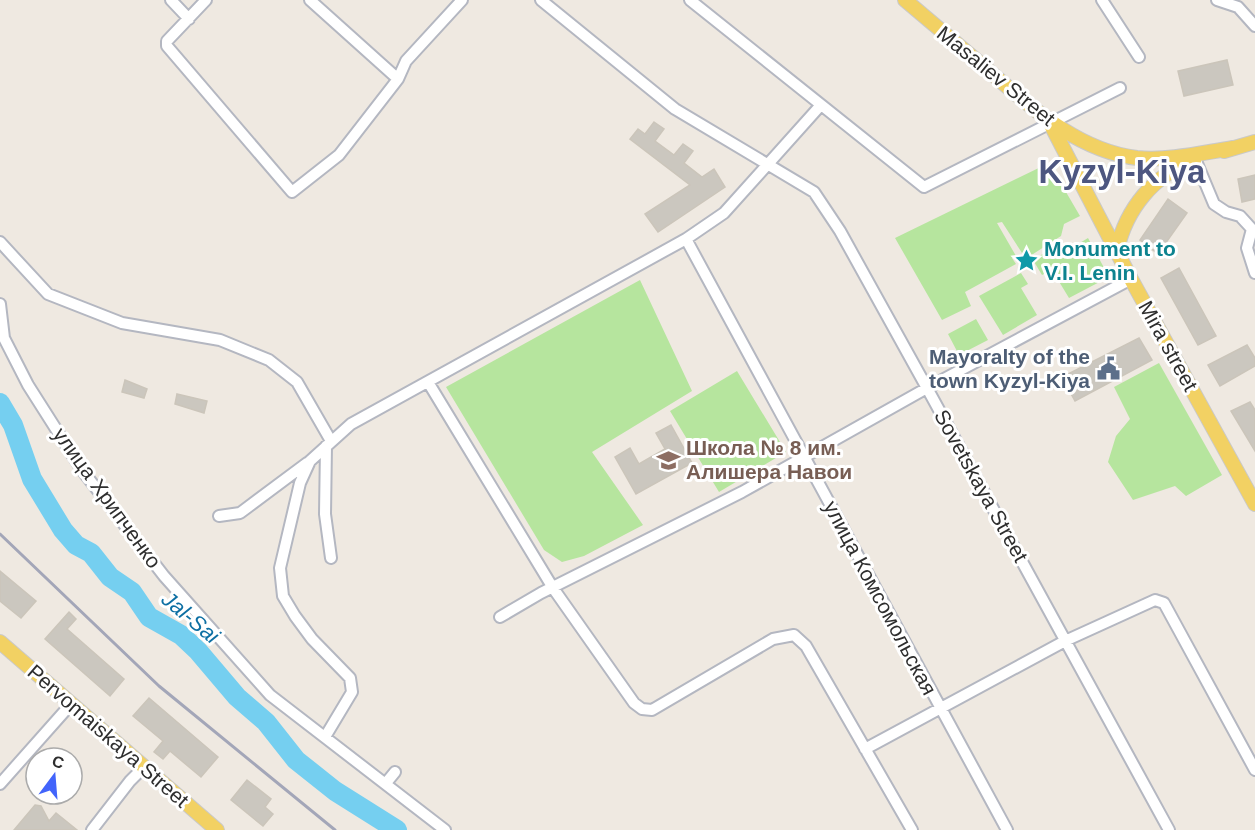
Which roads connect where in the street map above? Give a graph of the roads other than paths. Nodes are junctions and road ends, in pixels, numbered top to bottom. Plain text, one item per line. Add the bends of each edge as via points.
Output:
1 (171, 0) edge
2 (206, 0) edge
3 (310, 0) edge
4 (462, 0) edge
5 (542, 0) edge
6 (690, 0) edge
7 (905, 0) edge
8 (1102, 0) edge
9 (1217, 0) edge
10 (189, 19) junction
11 (1255, 26) edge
12 (1139, 57) dead end
13 (398, 79) junction
14 (1120, 88) dead end
15 (820, 106) junction
16 (1050, 123) junction
17 (1255, 142) edge
18 (1233, 148) junction
19 (1196, 160) junction
20 (768, 163) junction
21 (686, 239) junction
22 (0, 242) edge
23 (1117, 250) junction
24 (1255, 273) edge
25 (1131, 279) junction
26 (0, 304) edge
27 (2, 338) edge
28 (428, 382) junction
29 (927, 388) junction
30 (328, 443) junction
31 (804, 457) junction
32 (310, 461) junction
33 (1255, 504) edge
34 (219, 516) dead end
35 (331, 558) dead end
36 (553, 588) junction
37 (500, 617) dead end
38 (1065, 640) junction
39 (0, 642) edge
40 (71, 704) junction
41 (939, 707) junction
42 (325, 737) junction
43 (864, 749) junction
44 (143, 768) junction
45 (1255, 770) edge
46 (395, 772) dead end
47 (386, 783) junction
48 (0, 784) edge
49 (92, 830) edge
50 (217, 830) edge
51 (446, 830) edge
52 (912, 830) edge
53 (1007, 830) edge
54 (1168, 830) edge

1 - 10 street
2 - 10 street
3 - 13 street
4 - 13 street via 406,61
5 - 20 street, Sovetskaya Street via 675,109
6 - 15 street
7 - 16 main road, Masaliev Street
8 - 12 street
9 - 11 street via 1238,7
10 - 13 street via 167,41 167,46 292,192 339,155
14 - 16 street
15 - 16 street via 926,187
15 - 20 street
16 - 18 main road, Masaliev Street via 1103,149 1135,158 1182,157
16 - 23 main road, Mira street
17 - 18 main road
18 - 19 main road
19 - 23 main road via 1167,172 1145,192 1121,232
19 - 24 street via 1214,204 1240,216 1252,229 1247,248
20 - 21 street via 724,213
20 - 29 street, Sovetskaya Street via 814,192 840,231
21 - 28 street
21 - 31 street, улица Комсомольская
22 - 30 street via 48,294 122,323 220,340 269,360 297,382
23 - 25 main road, Mira street
25 - 29 street
25 - 33 main road, Mira street
26 - 27 street, улица Хрипченко
27 - 42 street, улица Хрипченко via 82,470 164,576 270,694
28 - 30 street via 351,424
28 - 36 street
29 - 31 street
29 - 38 street, Sovetskaya Street
30 - 32 street
30 - 35 street via 325,514
31 - 36 street
31 - 41 street, улица Комсомольская
32 - 34 street via 240,513
32 - 42 street via 300,483 280,568 280,584 283,596 312,639 351,678 352,692 347,704
36 - 37 street
36 - 43 street via 625,694 647,710 773,639 788,635 800,638
38 - 41 street
38 - 45 street via 1139,605 1155,600 1164,603
38 - 54 street, Sovetskaya Street
39 - 40 main road, Pervomaiskaya Street
40 - 44 main road, Pervomaiskaya Street
40 - 48 street
41 - 43 street
41 - 53 street, улица Комсомольская
42 - 47 street, улица Хрипченко
43 - 52 street
44 - 49 street
44 - 50 main road, Pervomaiskaya Street
46 - 47 street
47 - 51 street, улица Хрипченко

